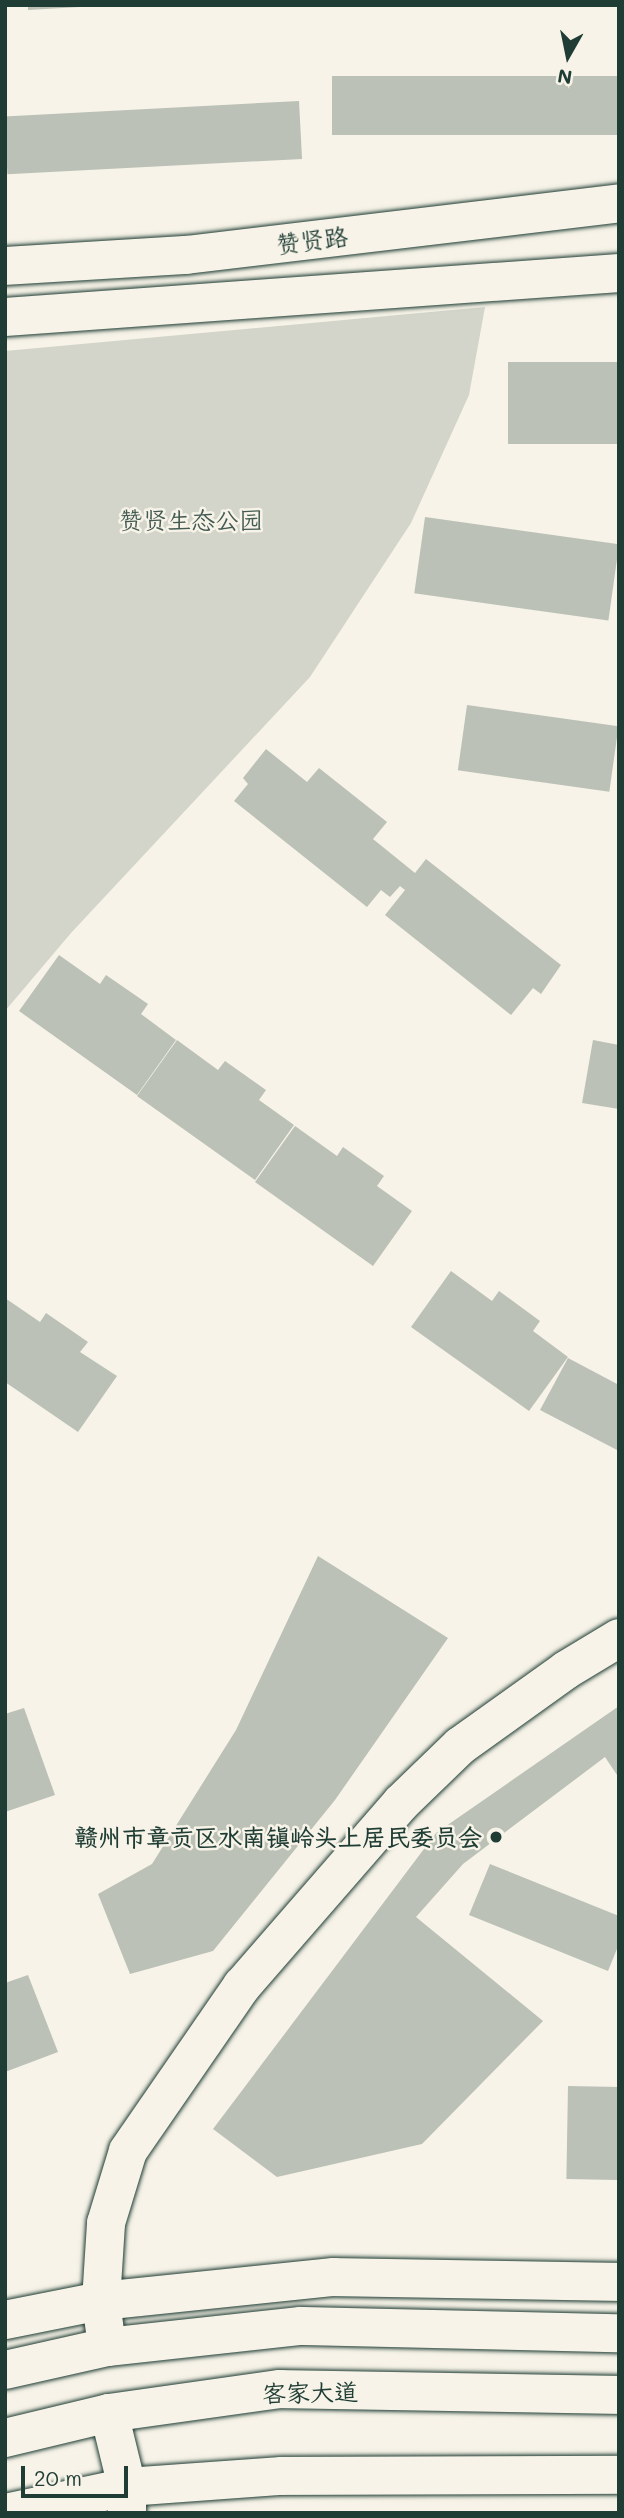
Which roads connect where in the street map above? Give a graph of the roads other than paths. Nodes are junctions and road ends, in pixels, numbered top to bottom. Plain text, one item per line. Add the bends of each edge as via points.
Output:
1 (619, 203) edge
2 (5, 266) edge
3 (619, 273) edge
4 (5, 317) edge
5 (619, 1638) edge
6 (619, 2283) edge
7 (101, 2301) junction
8 (5, 2320) edge
9 (619, 2333) edge
10 (107, 2347) junction
11 (5, 2370) edge
12 (619, 2395) edge
13 (109, 2413) junction
14 (5, 2438) edge
15 (619, 2475) edge
16 (127, 2500) edge
17 (5, 2513) edge

1 - 2 main road, 赞贤路 via 186,255
3 - 4 main road
5 - 7 main road via 460,1746 401,1803 242,1986 128,2151 106,2223
6 - 7 main road via 334,2277
7 - 8 main road
7 - 10 main road
9 - 10 main road via 302,2326
10 - 11 main road
12 - 13 main road, 客家大道 via 280,2389
13 - 14 main road, 客家大道
13 - 16 main road
15 - 16 main road via 282,2476
16 - 17 main road

